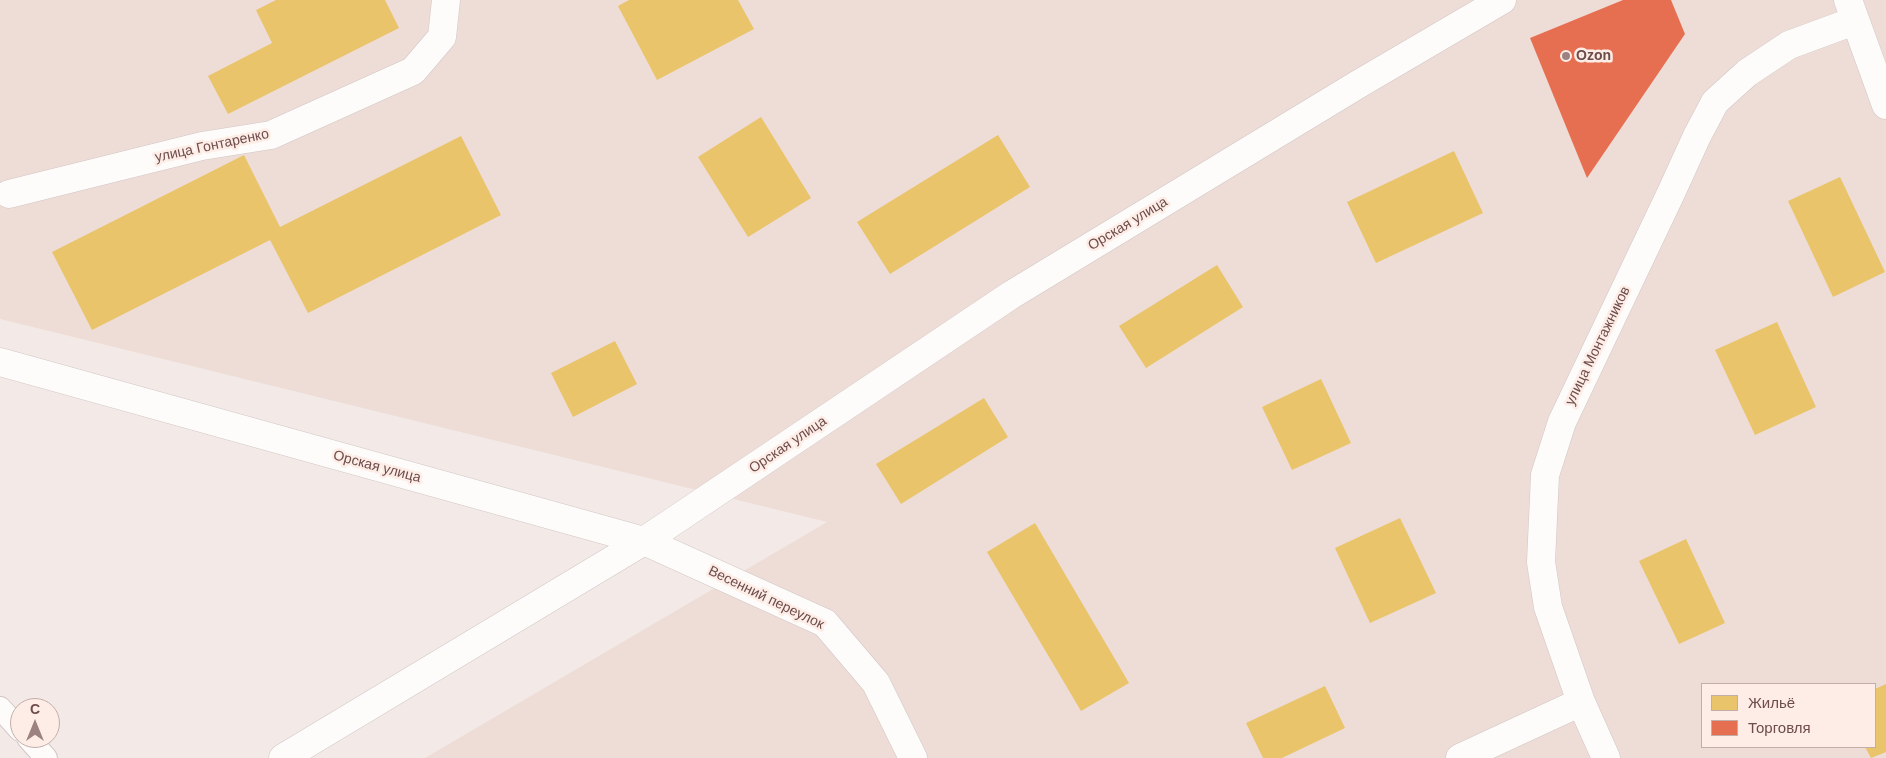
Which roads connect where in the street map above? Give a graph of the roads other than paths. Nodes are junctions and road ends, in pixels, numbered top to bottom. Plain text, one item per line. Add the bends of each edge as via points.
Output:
1 (446, 0) edge
2 (1502, 0) edge
3 (1851, 10) edge
4 (1886, 105) edge
5 (9, 194) dead end
6 (0, 362) edge
7 (644, 541) junction
8 (1581, 702) junction
9 (0, 708) edge
10 (10, 719) edge
11 (37, 748) edge
12 (46, 758) edge
13 (283, 758) edge
14 (913, 758) edge
15 (1460, 758) edge
16 (1606, 758) edge

1 - 5 street, улица Гонтаренко via 442,37 413,71 271,135 202,146
2 - 7 street, Орская улица via 1011,295
3 - 4 street
3 - 8 street, улица Монтажников via 1747,73 1714,102 1562,422 1545,475 1541,562 1548,607
6 - 7 street, Орская улица
7 - 13 street
7 - 14 street, Весенний переулок via 825,624 876,682
8 - 15 street
8 - 16 street, улица Монтажников
9 - 10 lane
11 - 12 lane

